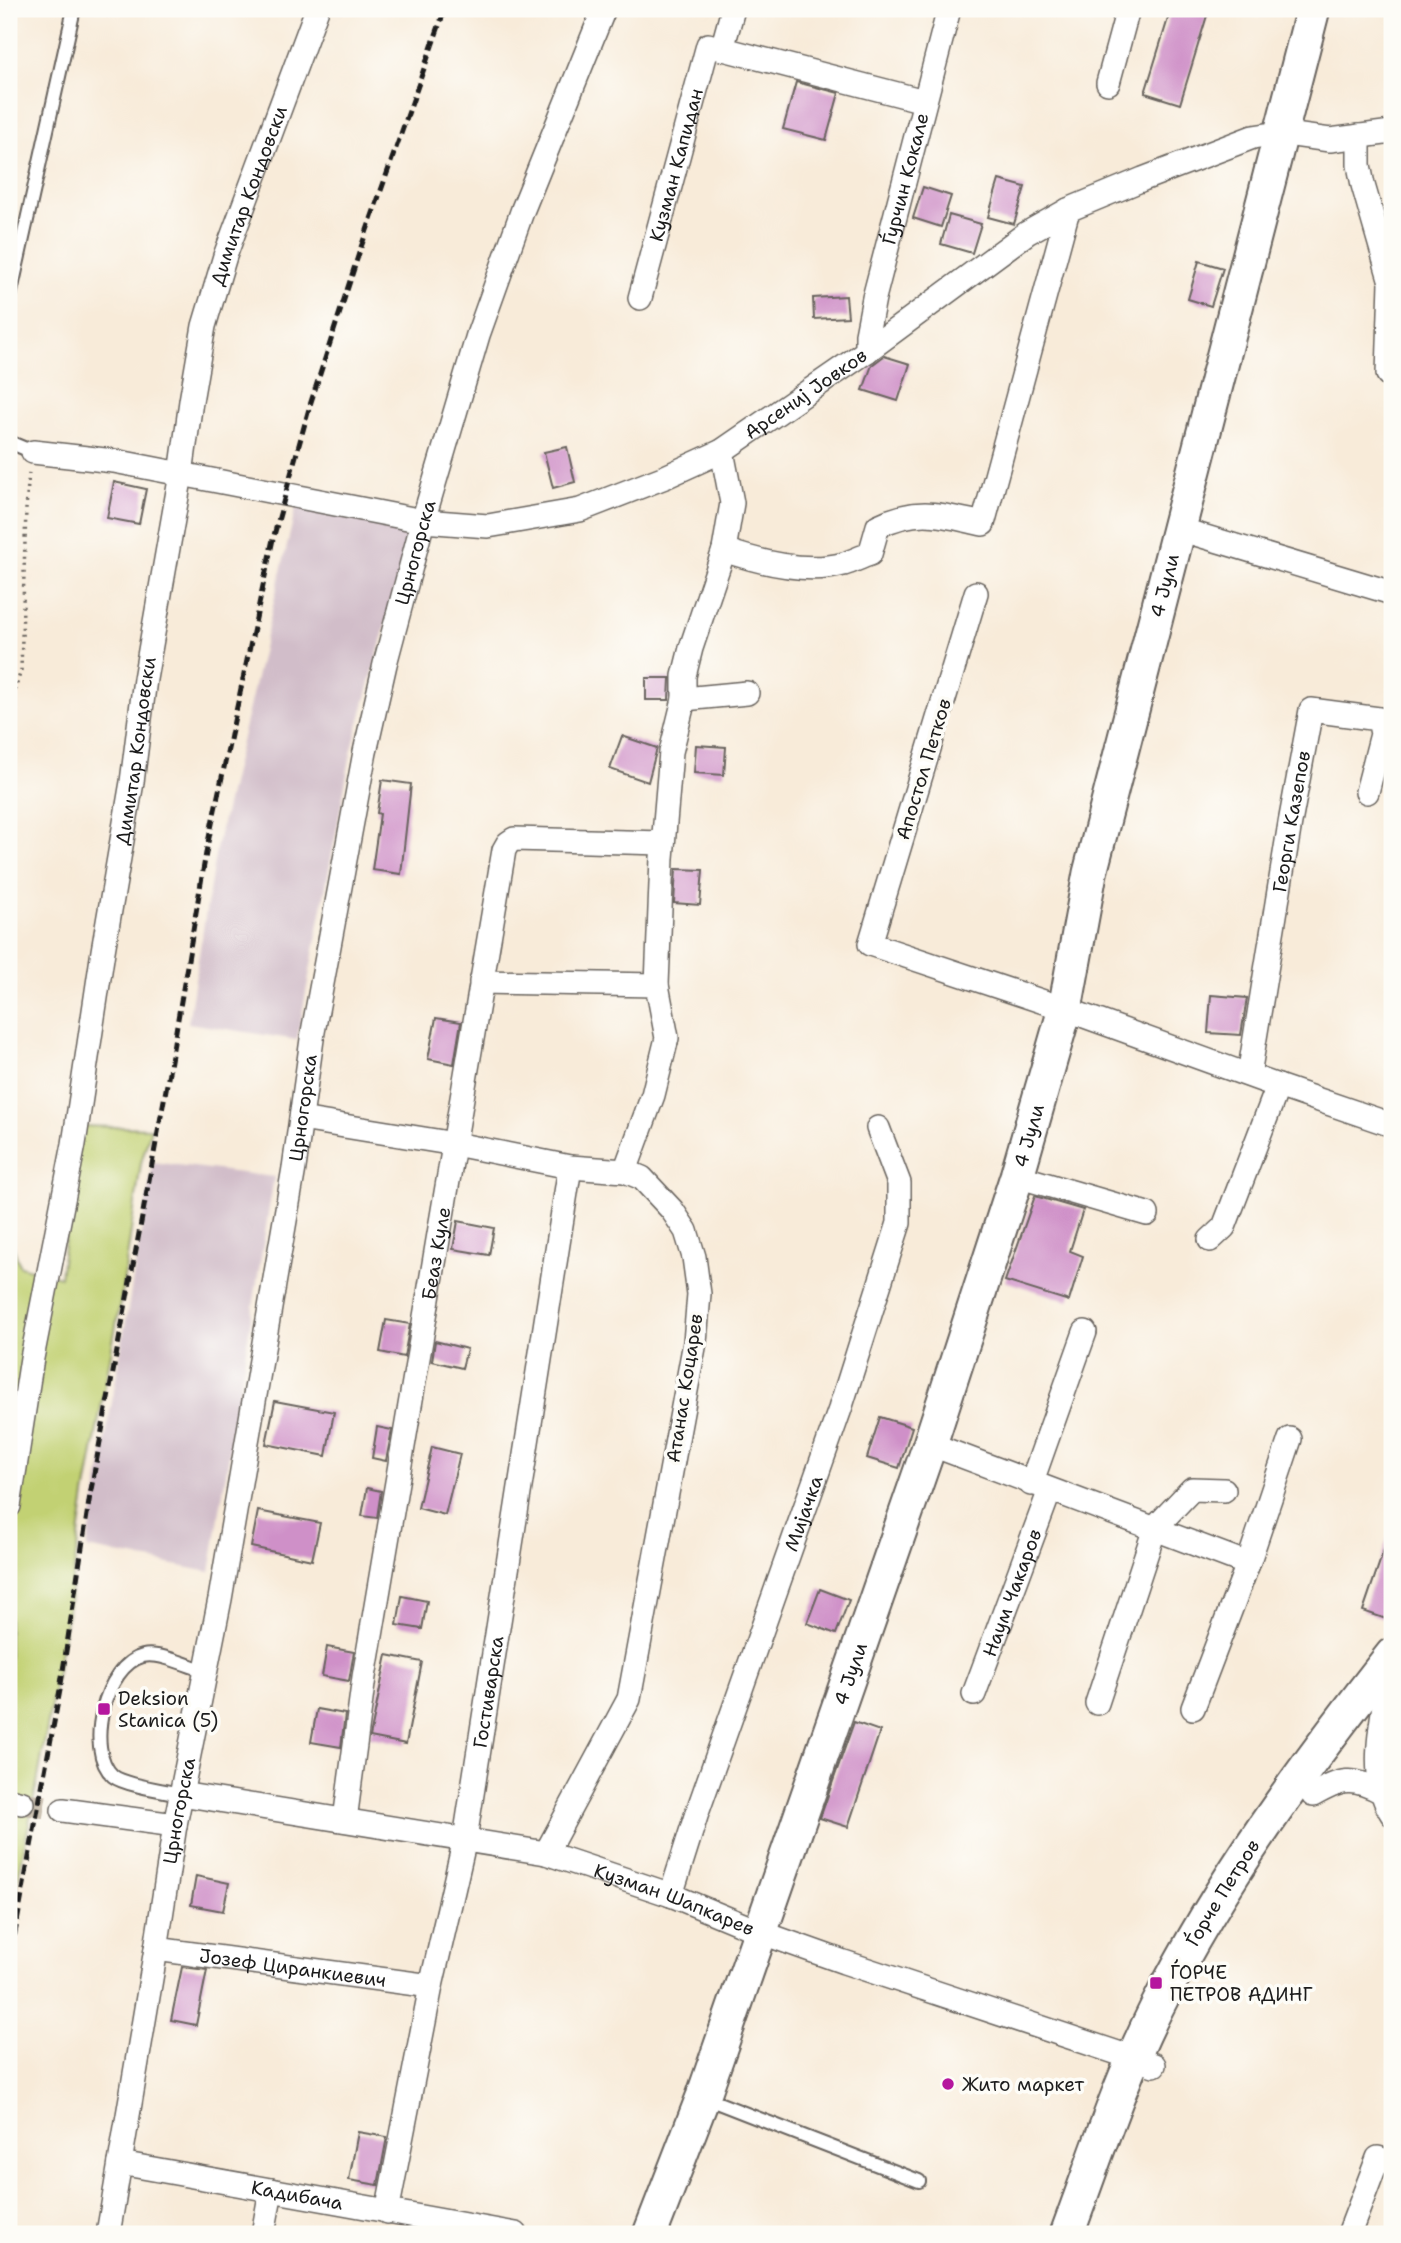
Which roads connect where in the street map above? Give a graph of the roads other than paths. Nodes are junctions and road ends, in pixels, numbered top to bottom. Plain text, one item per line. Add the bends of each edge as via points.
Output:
1 (74, 9) edge
2 (317, 9) edge
3 (604, 9) edge
4 (733, 9) edge
5 (949, 9) edge
6 (1128, 9) edge
7 (1313, 9) edge
8 (722, 49) junction
9 (1108, 83) dead end
10 (924, 101) junction
11 (1392, 132) edge
12 (1279, 133) junction
13 (1359, 136) junction
14 (1068, 210) junction
15 (640, 298) dead end
16 (9, 302) edge
17 (867, 351) junction
18 (1388, 374) dead end
19 (9, 442) edge
20 (722, 451) junction
21 (33, 452) joint
22 (181, 474) junction
23 (423, 521) junction
24 (1179, 529) junction
25 (724, 550) junction
26 (976, 593) dead end
27 (1392, 593) edge
28 (747, 693) dead end
29 (684, 699) junction
30 (1367, 792) dead end
31 (663, 843) junction
32 (481, 982) junction
33 (657, 985) junction
34 (1065, 1009) junction
35 (1250, 1075) junction
36 (1278, 1086) junction
37 (301, 1119) junction
38 (1392, 1124) edge
39 (878, 1128) dead end
40 (455, 1144) junction
41 (570, 1167) junction
42 (625, 1171) junction
43 (1017, 1176) junction
44 (1147, 1214) dead end
45 (1210, 1240) dead end
46 (1085, 1332) dead end
47 (1290, 1439) dead end
48 (930, 1444) junction
49 (1041, 1487) junction
50 (1224, 1490) dead end
51 (9, 1506) edge
52 (1155, 1528) junction
53 (1248, 1564) junction
54 (1392, 1655) edge
55 (205, 1671) junction
56 (974, 1694) dead end
57 (1389, 1695) edge
58 (1097, 1703) dead end
59 (1193, 1708) dead end
60 (1382, 1792) junction
61 (181, 1794) junction
62 (1312, 1795) junction
63 (63, 1810) tunnel mouth
64 (1392, 1814) edge
65 (345, 1820) junction
66 (175, 1825) junction
67 (465, 1839) junction
68 (545, 1853) junction
69 (671, 1895) junction
70 (760, 1932) junction
71 (156, 1949) junction
72 (431, 1986) junction
73 (1144, 2062) junction
74 (703, 2097) junction
75 (120, 2163) junction
76 (1392, 2163) edge
77 (919, 2181) dead end
78 (271, 2190) junction
79 (387, 2211) junction
80 (108, 2234) edge
81 (263, 2234) edge
82 (516, 2234) edge
83 (650, 2234) edge
84 (1067, 2234) edge
85 (1088, 2234) edge
86 (1349, 2234) edge

1 - 16 lane
2 - 22 street, Димитар Кондовски via 225,256 204,326
3 - 23 street, Црногорска via 501,272
4 - 8 street
5 - 10 street, Ѓурчин Кокале
6 - 9 street
7 - 12 street, 4 Јули
8 - 10 street
8 - 15 street, Кузман Капидан via 708,45
10 - 17 street, Ѓурчин Кокале via 873,298
11 - 13 street, Арсениј Јовков
12 - 13 street, Арсениј Јовков via 1330,140
12 - 14 street, Арсениј Јовков via 1214,151
12 - 24 street, 4 Јули
13 - 18 street via 1363,185 1391,282
14 - 17 street, Арсениј Јовков via 1027,233
14 - 25 street via 983,524 928,512 893,518 878,526 870,554 842,564 777,565
17 - 20 street, Арсениј Јовков
19 - 21 lane
20 - 23 street, Арсениј Јовков via 580,510 488,526
20 - 25 street via 732,503
21 - 22 street, Арсениј Јовков
22 - 23 street, Арсениј Јовков
22 - 51 street, Димитар Кондовски via 74,1144 32,1358
23 - 37 street, Црногорска via 365,752
24 - 27 street
24 - 34 street, 4 Јули via 1090,873
25 - 29 street via 691,648
26 - 34 street, Апостол Петков via 870,944
28 - 29 street
29 - 31 street via 671,752
30 - 35 street, Георги Казепов via 1382,734 1379,719 1311,710
31 - 32 street, Беаз Куле via 514,839 508,843
31 - 33 street
32 - 33 street
32 - 40 street, Беаз Куле
33 - 42 street via 667,1038 653,1095
34 - 35 street
34 - 43 street, 4 Јули
35 - 36 street
36 - 38 street
36 - 45 street via 1224,1227
37 - 40 street, Атанас Коцарев
37 - 55 street, Црногорска
39 - 69 street, Мијачка via 899,1183 899,1223 840,1409
40 - 41 street, Атанас Коцарев
40 - 65 street, Беаз Куле via 364,1677
41 - 42 street, Атанас Коцарев
41 - 67 street, Гостиварска
42 - 68 street, Атанас Коцарев via 642,1178 685,1231 699,1294 695,1342 629,1699
43 - 44 street
43 - 48 street, 4 Јули
46 - 49 street, Наум Чакаров
47 - 53 street
48 - 49 street
48 - 70 street, 4 Јули
49 - 52 street
49 - 56 street, Наум Чакаров
50 - 52 street via 1192,1489
52 - 53 street
52 - 58 street
53 - 59 street
54 - 73 street, Ѓорче Петров via 1247,1849 1156,2009
55 - 61 street, Црногорска
55 - 61 lane via 155,1655 132,1660 118,1675 101,1716 102,1762 115,1777
57 - 60 street via 1380,1730
57 - 62 street, Ѓорче Петров
60 - 62 street via 1351,1780
60 - 64 street
61 - 65 street, Кузман Шапкарев
61 - 66 street, Црногорска
62 - 73 street, Ѓорче Петров via 1268,1856 1175,2018
63 - 66 street
65 - 67 street, Кузман Шапкарев
66 - 71 street, Црногорска
67 - 68 street, Кузман Шапкарев
67 - 72 street, Гостиварска
68 - 69 street, Кузман Шапкарев
69 - 70 street, Кузман Шапкарев
70 - 73 street, Кузман Шапкарев
70 - 74 street, 4 Јули
71 - 72 street, Јозеф Циранкиевич
71 - 75 street, Црногорска
72 - 79 street, Гостиварска
73 - 84 street, Ѓорче Петров
73 - 85 street, Ѓорче Петров
74 - 77 lane
74 - 83 street, 4 Јули
75 - 78 street, Кадибача
75 - 80 street, Црногорска
76 - 86 street via 1378,2158
78 - 79 street, Кадибача
78 - 81 street
79 - 82 street, Кадибача

